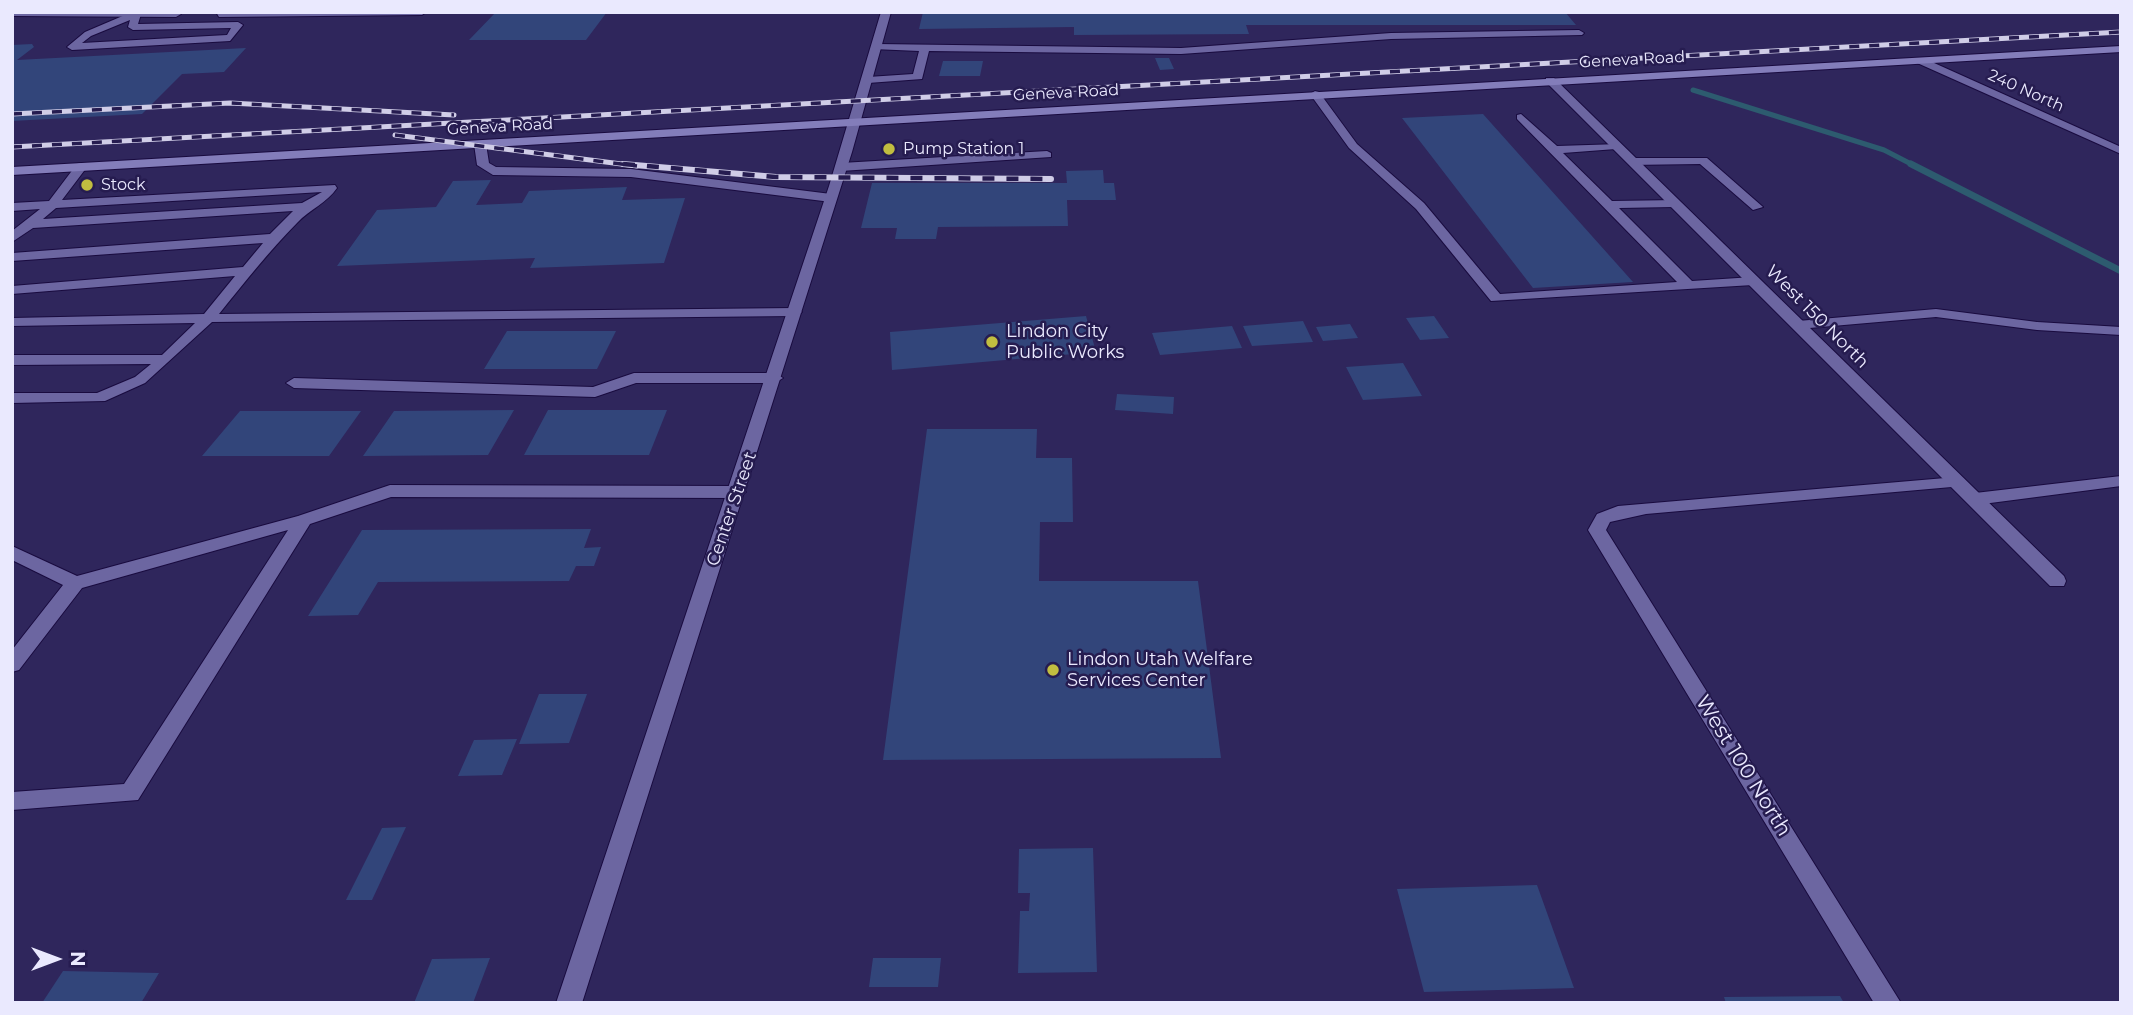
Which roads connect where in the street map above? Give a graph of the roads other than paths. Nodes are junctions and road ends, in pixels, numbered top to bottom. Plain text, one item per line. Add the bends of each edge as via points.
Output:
1 (886, 12) edge
2 (12, 13) edge
3 (137, 13) edge
4 (421, 13) edge
5 (1579, 33) dead end
6 (925, 46) junction
7 (877, 47) junction
8 (2121, 49) edge
9 (1919, 60) junction
10 (868, 80) junction
11 (1550, 80) junction
12 (1315, 94) junction
13 (1521, 117) dead end
14 (856, 121) junction
15 (480, 144) junction
16 (1616, 146) junction
17 (1553, 149) junction
18 (2121, 150) edge
19 (1047, 155) dead end
20 (1633, 162) junction
21 (81, 167) junction
22 (841, 167) junction
23 (12, 171) edge
24 (831, 198) junction
25 (1674, 203) junction
26 (53, 204) junction
27 (1609, 205) junction
28 (305, 206) junction
29 (12, 207) edge
30 (1757, 208) dead end
31 (30, 224) junction
32 (12, 238) edge
33 (274, 238) junction
34 (12, 257) edge
35 (247, 271) junction
36 (1753, 281) junction
37 (1688, 285) junction
38 (12, 289) edge
39 (795, 312) junction
40 (208, 318) junction
41 (12, 322) edge
42 (1798, 325) junction
43 (2121, 331) edge
44 (166, 359) junction
45 (12, 360) edge
46 (775, 378) junction
47 (295, 383) dead end
48 (12, 398) edge
49 (2121, 481) edge
50 (1957, 482) junction
51 (737, 492) junction
52 (1975, 499) junction
53 (304, 520) junction
54 (12, 552) edge
55 (2057, 580) dead end
56 (75, 583) junction
57 (12, 665) edge
58 (12, 801) edge
59 (569, 1003) edge
60 (1888, 1003) edge

1 - 7 street, Center Street
2 - 3 street
3 - 3 street via 88,34 72,47 230,37 238,26 133,27
3 - 4 street
5 - 6 street via 1391,36 1181,51
6 - 7 street
6 - 10 street via 918,77
7 - 10 street, Center Street
8 - 9 main road, Geneva Road
9 - 11 main road, Geneva Road
9 - 18 street, 240 North
10 - 14 street, Center Street
11 - 12 main road, Geneva Road
11 - 16 street, West 150 North
12 - 14 main road, Geneva Road
12 - 37 street via 1353,146 1420,206 1496,298
13 - 17 street
14 - 15 main road, Geneva Road
14 - 22 street, Center Street
15 - 21 main road, Geneva Road
15 - 24 street via 483,165 492,171 632,173
16 - 17 street
16 - 20 street, West 150 North
17 - 27 street
19 - 22 street
20 - 25 street, West 150 North
20 - 30 street via 1703,160
21 - 23 main road, Geneva Road
21 - 26 street
22 - 24 street, Center Street
24 - 39 street, Center Street
25 - 27 street
25 - 36 street, West 150 North
26 - 28 street via 331,188 325,197
26 - 29 street
26 - 31 street
27 - 37 street
28 - 31 street
28 - 33 street
31 - 32 street
33 - 34 street
33 - 35 street
35 - 38 street
35 - 40 street
36 - 37 street
36 - 42 street, West 150 North
39 - 40 street
39 - 46 street, Center Street
40 - 41 street
40 - 44 street
42 - 43 street via 1936,313 2036,327
42 - 50 street, West 150 North
44 - 45 street
44 - 48 street via 140,380 99,398
46 - 47 street via 634,378 595,391
46 - 51 street, Center Street
49 - 52 street
50 - 52 street, West 150 North
50 - 60 street, West 100 North via 1637,509 1602,518 1597,530
51 - 53 street via 390,491
51 - 59 street, Center Street
52 - 55 street, West 150 North
53 - 56 street
53 - 58 street via 130,793
54 - 56 street
56 - 57 street

